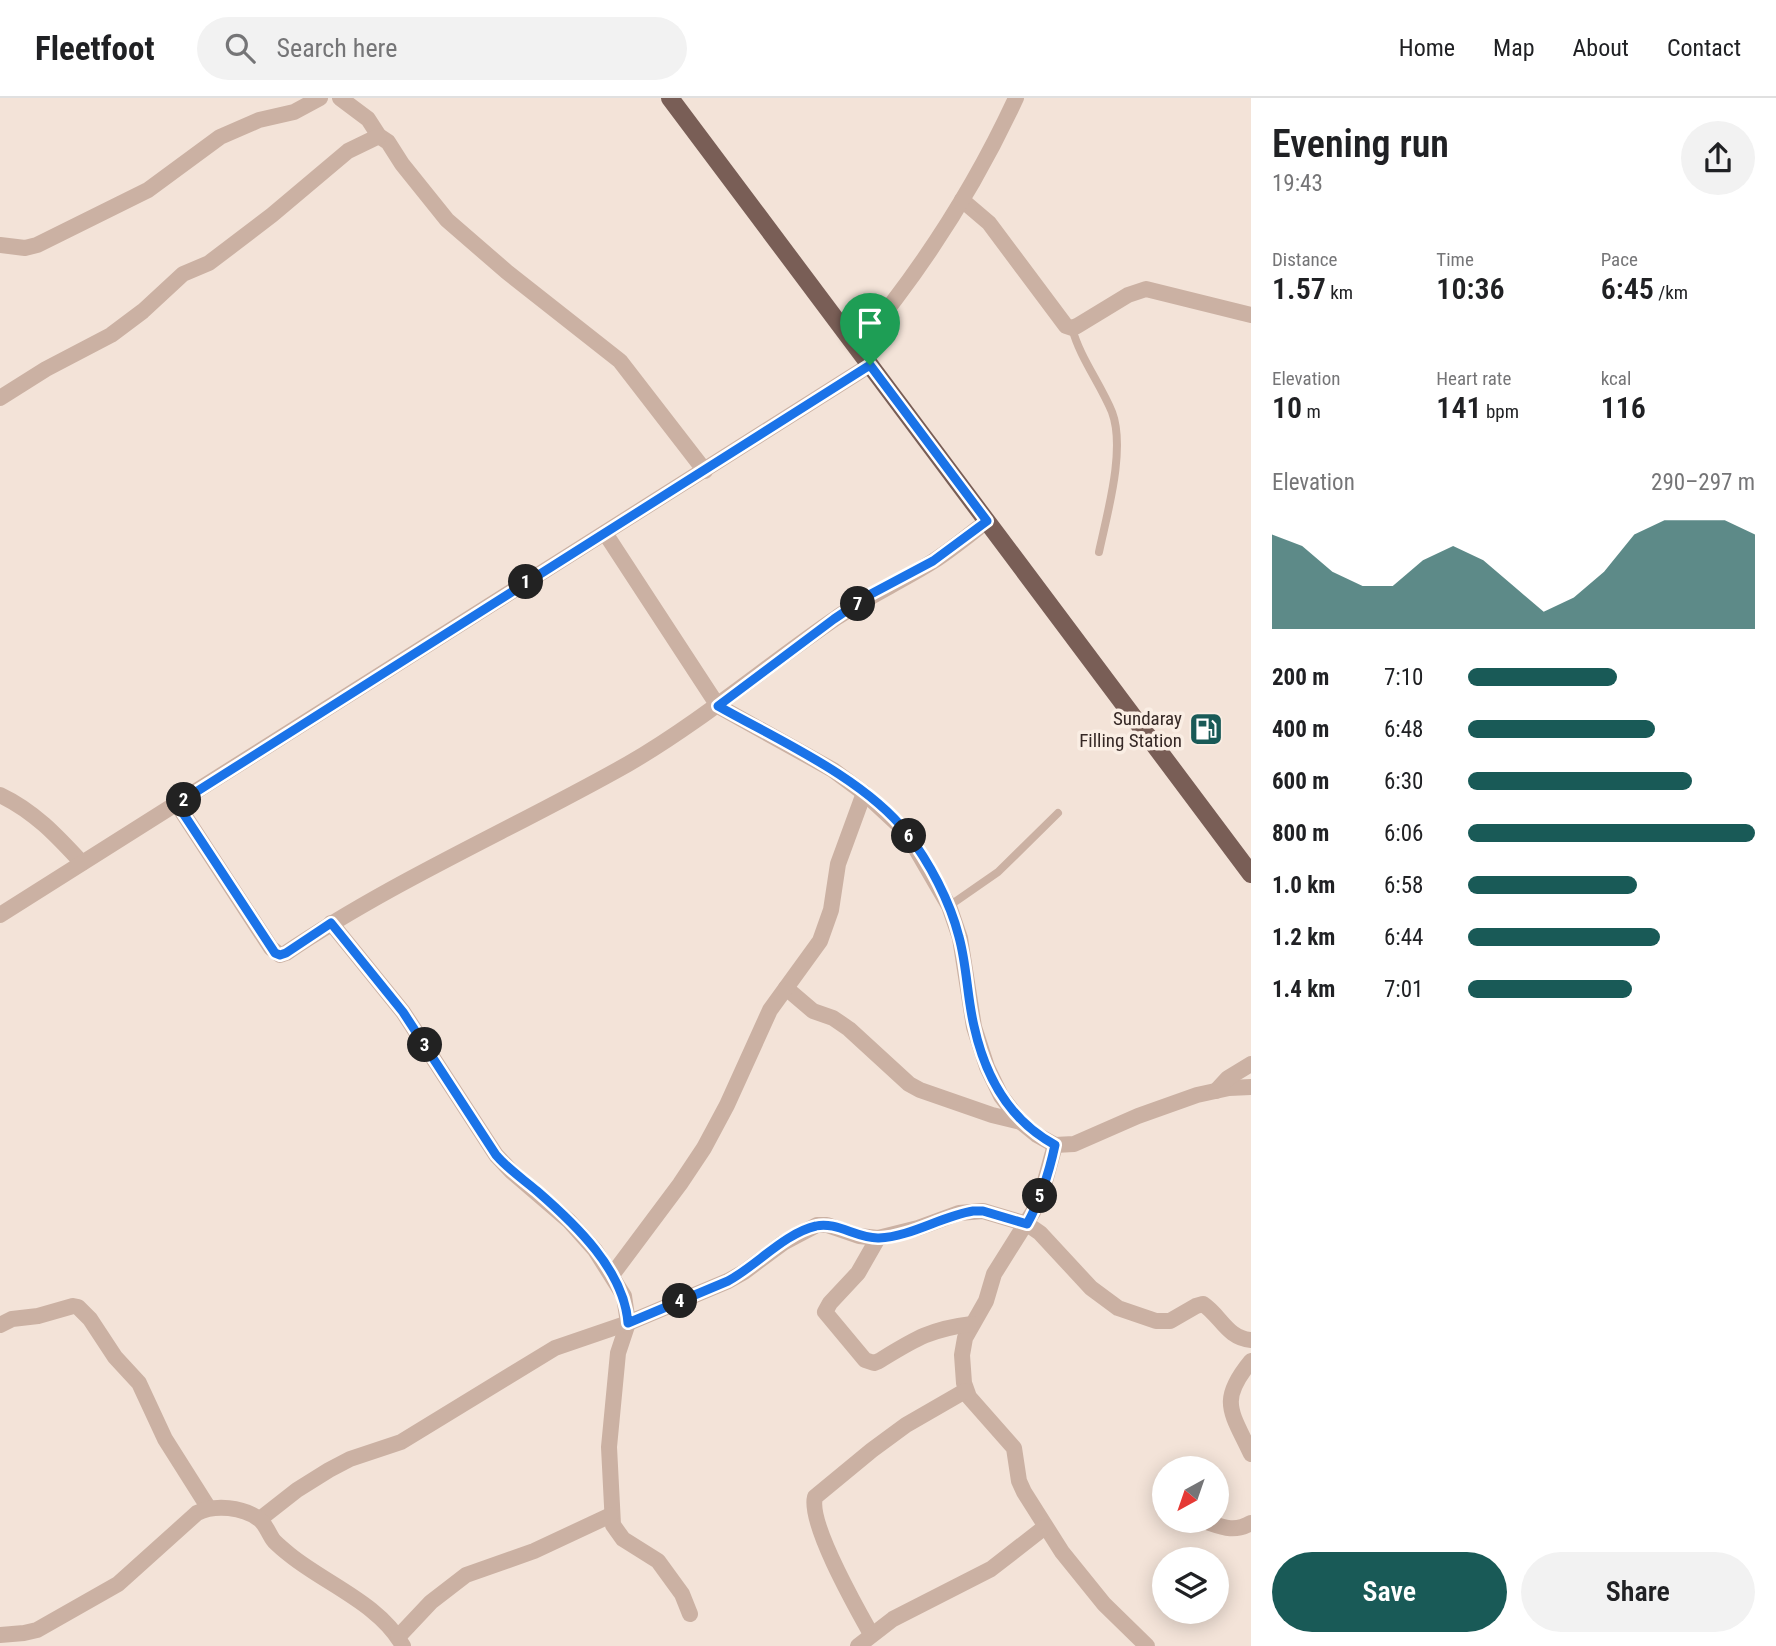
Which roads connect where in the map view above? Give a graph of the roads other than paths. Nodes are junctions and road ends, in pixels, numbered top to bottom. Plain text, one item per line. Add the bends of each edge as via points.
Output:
1 (320, 98) edge
2 (340, 98) edge
3 (670, 98) edge
4 (1016, 98) edge
5 (379, 136) junction
6 (962, 200) junction
7 (0, 245) edge
8 (1251, 315) edge
9 (1072, 328) junction
10 (857, 347) junction
11 (870, 365) junction
12 (0, 398) edge
13 (705, 471) junction
14 (987, 521) junction
15 (605, 533) junction
16 (1099, 552) dead end
17 (718, 706) junction
18 (864, 793) junction
19 (0, 795) edge
20 (177, 804) junction
21 (1058, 813) dead end
22 (82, 863) junction
23 (1250, 870) edge
24 (949, 906) junction
25 (0, 915) edge
26 (331, 923) junction
27 (786, 988) junction
28 (1251, 1064) edge
29 (1251, 1087) edge
30 (1216, 1091) junction
31 (1021, 1122) junction
32 (1055, 1145) junction
33 (1027, 1224) junction
34 (878, 1238) junction
35 (612, 1275) junction
36 (628, 1323) junction
37 (972, 1324) junction
38 (0, 1325) edge
39 (1251, 1340) edge
40 (1251, 1361) edge
41 (965, 1391) junction
42 (1251, 1454) edge
43 (208, 1507) junction
44 (611, 1515) junction
45 (260, 1520) junction
46 (1251, 1523) edge
47 (1045, 1527) junction
48 (1229, 1529) edge
49 (690, 1614) dead end
50 (871, 1634) junction
51 (0, 1635) edge
52 (401, 1642) edge
53 (858, 1646) edge
54 (1147, 1646) edge

1 - 7 street via 294,112 240,127 194,154 148,190 37,245
2 - 5 street via 368,119
3 - 10 main road
4 - 6 street
5 - 12 street via 348,151 283,207 209,263 183,274 111,335
5 - 13 street via 447,220 620,361
6 - 9 street via 989,223 1060,321
6 - 10 street via 920,268
8 - 9 street via 1146,289
9 - 16 lane via 1113,416 1116,435 1112,492
10 - 11 main road
11 - 13 street
11 - 14 main road
13 - 15 street
14 - 17 street via 933,561 834,619
14 - 23 main road
15 - 17 street
15 - 20 street
17 - 18 street via 833,770
17 - 26 street via 627,765
18 - 24 street via 906,832
18 - 27 street via 838,864 826,928
19 - 22 street via 38,817
20 - 22 street
20 - 26 street via 275,953 286,953
21 - 24 lane via 998,872
22 - 25 street
24 - 31 street via 987,1067
26 - 35 street via 403,1012 496,1155 569,1221
27 - 31 street via 813,1011 849,1029 909,1084
27 - 35 street via 766,1018 704,1148
28 - 30 street via 1228,1077
29 - 30 street
30 - 32 street via 1138,1116 1074,1144
31 - 32 street
32 - 33 street
33 - 34 street via 973,1211
33 - 37 street via 994,1274
33 - 39 street via 1049,1241 1091,1288 1118,1308 1170,1321 1203,1304 1230,1333
34 - 36 street via 817,1225 728,1281
34 - 37 street via 858,1273 825,1312 865,1360 874,1363 937,1329
35 - 36 street via 624,1296
36 - 44 street via 618,1353 612,1398
36 - 45 street via 555,1348 401,1442 329,1470
37 - 41 street via 962,1355
38 - 43 street via 73,1306 84,1312 139,1383 165,1439
40 - 42 street via 1233,1385 1230,1405
41 - 47 street via 1014,1447 1019,1481
41 - 50 street via 906,1425 815,1497 815,1511 844,1587
43 - 45 street
43 - 51 street via 180,1526 118,1584 37,1630
44 - 49 street via 616,1532 658,1560 671,1576
44 - 52 street via 534,1551 466,1575 431,1602
45 - 52 street via 290,1555 350,1594
46 - 48 street
47 - 50 street via 991,1569
47 - 54 street via 1104,1604
50 - 53 street

